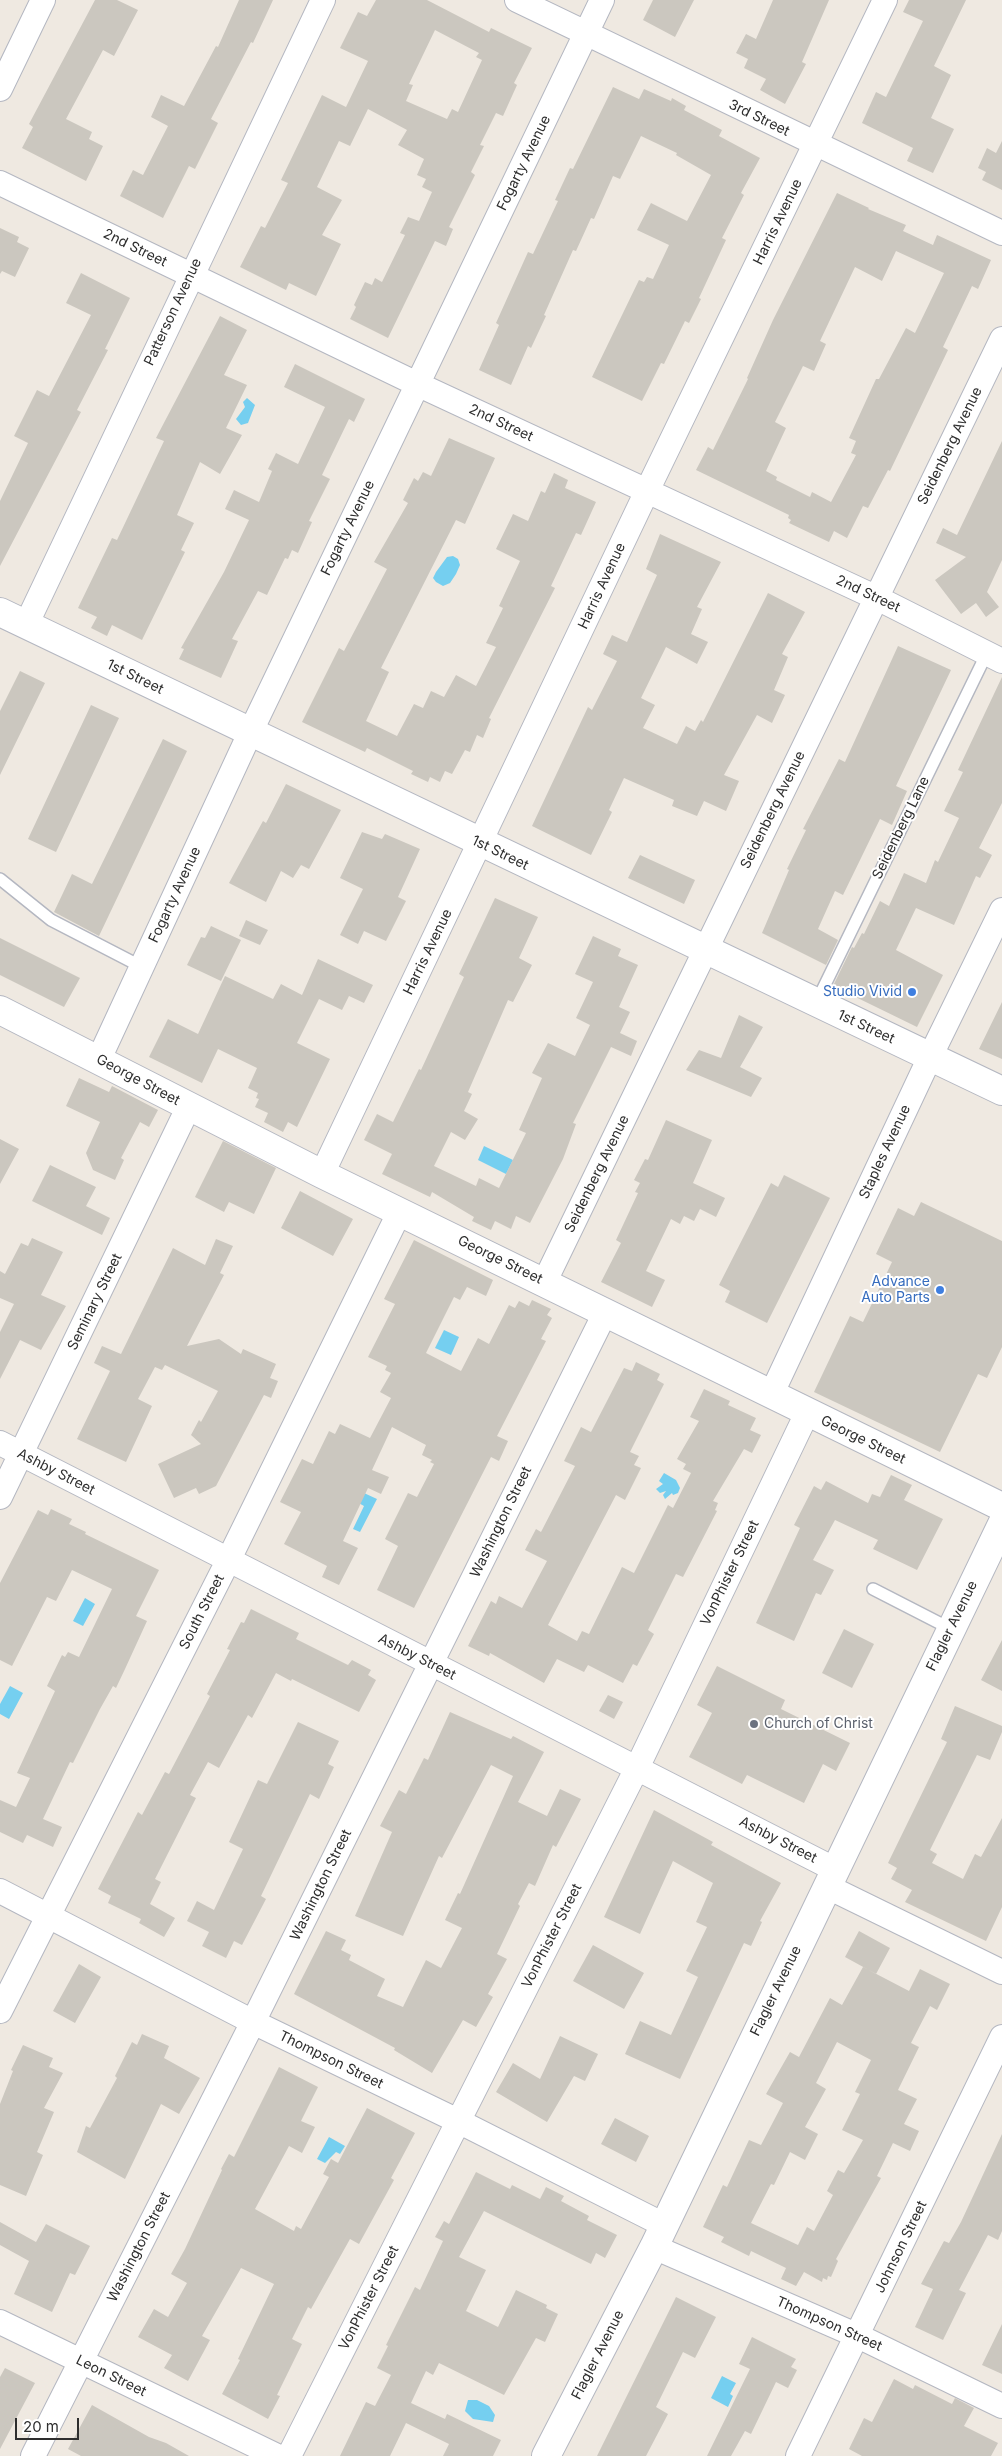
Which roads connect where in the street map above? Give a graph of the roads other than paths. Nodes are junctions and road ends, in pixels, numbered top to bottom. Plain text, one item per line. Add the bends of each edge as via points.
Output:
1 (43, 0) edge
2 (323, 0) edge
3 (517, 0) edge
4 (602, 0) edge
5 (885, 0) edge
6 (586, 35) junction
7 (0, 90) edge
8 (815, 145) junction
9 (0, 183) edge
10 (1002, 233) edge
11 (190, 275) junction
12 (1002, 339) edge
13 (417, 384) junction
14 (647, 491) junction
15 (877, 598) junction
16 (0, 612) edge
17 (26, 625) junction
18 (994, 657) edge
19 (250, 733) junction
20 (480, 843) junction
21 (0, 879) edge
22 (1002, 910) edge
23 (704, 951) junction
24 (142, 967) junction
25 (816, 1003) junction
26 (0, 1010) edge
27 (930, 1057) junction
28 (99, 1059) junction
29 (1002, 1091) edge
30 (189, 1106) junction
31 (322, 1174) junction
32 (400, 1212) junction
33 (545, 1281) junction
34 (605, 1313) junction
35 (771, 1395) junction
36 (807, 1413) junction
37 (0, 1443) edge
38 (22, 1454) junction
39 (0, 1497) edge
40 (1002, 1522) edge
41 (228, 1561) junction
42 (873, 1589) dead end
43 (951, 1629) junction
44 (430, 1664) junction
45 (637, 1768) junction
46 (830, 1878) junction
47 (0, 1892) edge
48 (48, 1916) junction
49 (1002, 1972) edge
50 (0, 2011) edge
51 (253, 2022) junction
52 (1002, 2038) edge
53 (458, 2122) junction
54 (659, 2236) junction
55 (0, 2322) edge
56 (858, 2336) junction
57 (82, 2362) junction
58 (1002, 2406) edge
59 (33, 2456) edge
60 (277, 2456) edge
61 (289, 2456) edge
62 (546, 2456) edge
63 (798, 2456) edge

1 - 7 street
2 - 11 street, Patterson Avenue
3 - 6 street, 3rd Street
4 - 6 street, Fogarty Avenue
5 - 8 street, Harris Avenue
6 - 8 street, 3rd Street
6 - 13 street, Fogarty Avenue
8 - 10 street, 3rd Street
8 - 14 street, Harris Avenue
9 - 11 street, 2nd Street
11 - 13 street, 2nd Street
11 - 17 street, Patterson Avenue
12 - 15 street, Seidenberg Avenue
13 - 14 street, 2nd Street
13 - 19 street, Fogarty Avenue
14 - 15 street, 2nd Street
14 - 20 street, Harris Avenue
15 - 18 street, 2nd Street
15 - 23 street, Seidenberg Avenue
16 - 17 street, 1st Street
17 - 19 street, 1st Street
18 - 25 lane, Seidenberg Lane
19 - 20 street, 1st Street
19 - 24 street, Fogarty Avenue
20 - 23 street, 1st Street
20 - 31 street, Harris Avenue
21 - 24 lane via 51,920
22 - 27 street, Staples Avenue
23 - 25 street, 1st Street
23 - 33 street, Seidenberg Avenue
24 - 28 street, Fogarty Avenue
25 - 27 street, 1st Street
26 - 28 street, George Street
27 - 29 street, 1st Street
27 - 35 street, Staples Avenue
28 - 30 street, George Street
30 - 31 street, George Street
30 - 38 street, Seminary Street
31 - 32 street, George Street
32 - 33 street, George Street
32 - 41 street, South Street
33 - 34 street, George Street
34 - 35 street, George Street
34 - 44 street, Washington Street
35 - 36 street, George Street
36 - 40 street, George Street
36 - 45 street, VonPhister Street
37 - 38 street, Ashby Street
38 - 39 street, Seminary Street
38 - 41 street, Ashby Street
40 - 43 street, Flagler Avenue
41 - 44 street, Ashby Street
41 - 48 street, South Street
42 - 43 lane
43 - 46 street, Flagler Avenue
44 - 45 street, Ashby Street
44 - 51 street, Washington Street
45 - 46 street, Ashby Street
45 - 53 street, VonPhister Street
46 - 49 street, Ashby Street
46 - 54 street, Flagler Avenue
47 - 48 street, Thompson Street
48 - 50 street, South Street
48 - 51 street, Thompson Street
51 - 53 street, Thompson Street
51 - 57 street, Washington Street
52 - 56 street, Johnson Street
53 - 54 street, Thompson Street
53 - 61 street, VonPhister Street
54 - 56 street, Thompson Street
54 - 62 street, Flagler Avenue
55 - 57 street, Leon Street
56 - 58 street, Thompson Street
56 - 63 street, Johnson Street
57 - 59 street, Washington Street
57 - 60 street, Leon Street

